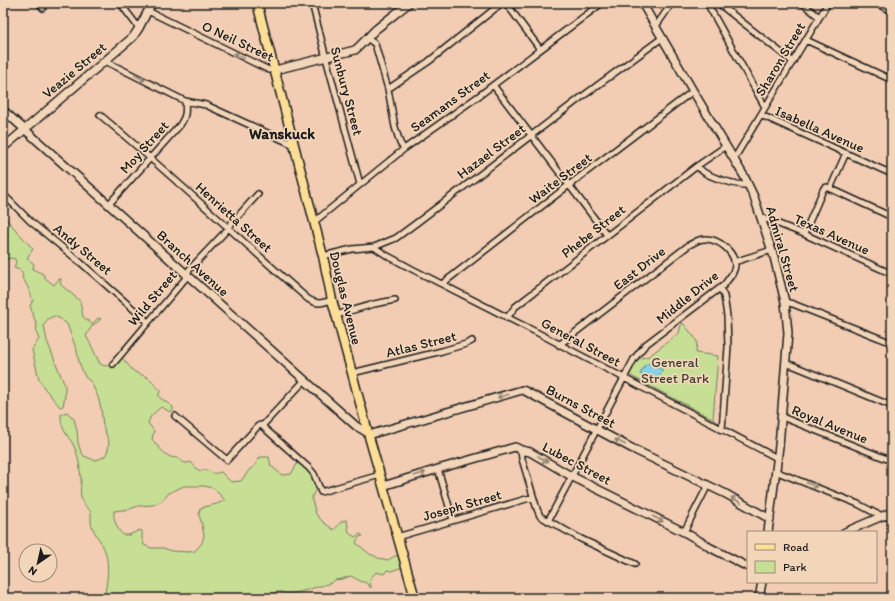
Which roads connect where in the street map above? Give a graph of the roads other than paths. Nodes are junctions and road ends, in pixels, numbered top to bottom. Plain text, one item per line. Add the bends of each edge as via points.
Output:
1 (39, 3) edge
2 (120, 3) edge
3 (152, 3) edge
4 (257, 3) edge
5 (312, 3) edge
6 (409, 3) edge
7 (502, 3) edge
8 (506, 3) edge
9 (602, 3) edge
10 (642, 3) edge
11 (672, 3) edge
12 (707, 3) edge
13 (718, 3) edge
14 (802, 3) edge
15 (828, 3) edge
16 (875, 3) edge
17 (43, 8) dead end
18 (148, 11) junction
19 (892, 11) edge
20 (819, 17) junction
21 (656, 26) junction
22 (139, 28) junction
23 (367, 38) junction
24 (662, 38) junction
25 (806, 40) junction
26 (540, 49) junction
27 (326, 58) junction
28 (105, 61) junction
29 (793, 62) junction
30 (275, 70) junction
31 (892, 80) edge
32 (493, 85) junction
33 (388, 89) junction
34 (693, 91) junction
35 (185, 101) junction
36 (765, 107) junction
37 (3, 110) edge
38 (100, 115) dead end
39 (760, 115) junction
40 (24, 129) junction
41 (532, 135) junction
42 (294, 145) junction
43 (726, 146) junction
44 (3, 148) edge
45 (404, 149) junction
46 (846, 153) junction
47 (151, 159) junction
48 (734, 159) junction
49 (697, 166) junction
50 (892, 174) edge
51 (360, 184) junction
52 (569, 185) junction
53 (748, 185) junction
54 (827, 188) junction
55 (3, 194) edge
56 (258, 194) dead end
57 (109, 204) junction
58 (761, 217) junction
59 (892, 217) edge
60 (314, 222) junction
61 (228, 228) junction
62 (804, 234) junction
63 (607, 235) junction
64 (374, 247) junction
65 (772, 250) junction
66 (323, 256) junction
67 (734, 262) junction
68 (892, 274) edge
69 (187, 275) junction
70 (442, 284) junction
71 (720, 288) junction
72 (332, 300) junction
73 (396, 300) dead end
74 (785, 302) junction
75 (336, 315) junction
76 (507, 318) junction
77 (148, 322) junction
78 (472, 341) dead end
79 (892, 343) edge
80 (559, 345) junction
81 (113, 364) dead end
82 (785, 364) junction
83 (352, 373) junction
84 (624, 378) junction
85 (305, 380) junction
86 (892, 406) edge
87 (175, 416) dead end
88 (782, 417) junction
89 (262, 426) junction
90 (596, 429) junction
91 (722, 430) junction
92 (368, 433) junction
93 (521, 450) junction
94 (777, 458) junction
95 (892, 461) edge
96 (438, 469) junction
97 (775, 471) junction
98 (380, 475) junction
99 (571, 476) junction
100 (708, 485) junction
101 (383, 486) junction
102 (533, 497) junction
103 (892, 512) edge
104 (884, 516) junction
105 (770, 519) junction
106 (892, 519) edge
107 (453, 520) junction
108 (548, 521) junction
109 (768, 531) edge
110 (846, 531) edge
111 (684, 532) junction
112 (397, 537) junction
113 (635, 564) dead end
114 (747, 566) edge
115 (762, 583) edge
116 (415, 598) edge
117 (759, 598) edge

1 - 17 street
2 - 22 street
3 - 18 street, Veazie Street
4 - 30 main road, Douglas Avenue
5 - 27 street, Sunbury Street
6 - 23 street
7 - 33 street via 428,62
8 - 26 street
9 - 26 street, Seamans Street
10 - 21 street, Admiral Street
11 - 21 street
12 - 36 street
13 - 29 street
14 - 20 street
15 - 20 street, Sharon Street
16 - 19 street
18 - 22 street, Veazie Street
30 -> 18 street, O Neil Street via 269,70
20 - 25 street, Sharon Street
21 - 24 street, Admiral Street
22 - 28 street, Veazie Street via 133,37
23 - 27 street via 355,50
23 - 33 street via 375,44
24 - 34 street, Admiral Street
24 - 41 street, Hazael Street
25 - 29 street, Sharon Street
25 - 31 street
26 - 32 street, Seamans Street
27 - 30 street
27 - 51 street, Sunbury Street
28 -> 35 street
28 - 40 street, Veazie Street
29 - 36 street, Sharon Street
30 - 42 main road, Douglas Avenue
32 - 41 street
32 - 45 street, Seamans Street
33 - 45 street via 395,127
34 - 43 street, Admiral Street
34 - 52 street, Waite Street
35 - 42 street via 206,105
35 - 47 street, Moy Street via 184,118
36 - 39 street, Sharon Street
37 - 40 street, Branch Avenue
38 - 47 street, Henrietta Street
39 - 46 street, Isabella Avenue
39 - 48 street, Sharon Street
40 - 44 street, Veazie Street
40 - 57 street, Branch Avenue
41 - 52 street
41 - 64 street, Hazael Street via 419,222 396,238
42 - 60 main road, Douglas Avenue
43 - 48 street, Admiral Street
43 - 49 street, Phebe Street
45 - 51 street, Seamans Street
46 - 50 street, Isabella Avenue
46 - 54 street
47 - 57 street, Moy Street
47 - 61 street, Henrietta Street
48 - 53 street, Admiral Street
49 - 53 street via 706,173 735,184
49 - 63 street, Phebe Street
51 - 60 street, Seamans Street
52 - 63 street
52 - 70 street, Waite Street
53 - 58 street, Admiral Street
54 - 59 street
54 - 62 street
55 - 77 street, Andy Street via 30,221
56 - 61 street, Wild Street
57 - 69 street, Branch Avenue
58 - 62 street, Texas Avenue
58 - 65 street, Admiral Street
60 - 66 main road, Douglas Avenue
61 - 69 street, Wild Street
61 - 72 street, Henrietta Street via 308,299 319,304
62 - 68 street, Texas Avenue
63 - 76 street, Phebe Street via 515,307
64 - 66 street, Hazael Street via 352,248
64 - 70 street, General Street
65 - 67 street, Middle Drive
65 - 74 street, Admiral Street
66 - 72 main road, Douglas Avenue
67 - 71 street, Middle Drive via 733,274
67 - 80 street, East Drive via 722,244 700,239 682,249
69 - 77 street, Wild Street
69 - 85 street, Branch Avenue
70 - 76 street, General Street
71 - 84 street, Middle Drive via 645,345
71 - 91 street via 727,316 728,347
72 - 75 main road, Douglas Avenue
73 - 75 street
74 - 79 street
74 - 82 street, Admiral Street via 788,333
75 - 83 main road, Douglas Avenue
76 - 80 street, General Street
77 - 81 street, Wild Street
78 - 83 street, Atlas Street
80 - 84 street, General Street
82 - 86 street
82 - 88 street, Admiral Street
83 - 92 main road, Douglas Avenue
84 - 90 street, Middle Drive
84 - 91 street, General Street
85 - 89 street
85 - 92 street, Branch Avenue via 356,426
87 - 89 street via 227,460 258,426
88 - 94 street, Admiral Street
88 - 95 street, Royal Avenue
89 - 98 street via 309,468 321,492
90 -> 92 street, Burns Street via 522,390 372,434
90 - 99 street, Middle Drive
100 -> 90 street, Burns Street
91 - 94 street, General Street
92 - 98 main road, Douglas Avenue
93 - 96 street, Lubec Street via 509,448
93 -> 99 street, Lubec Street via 530,452
93 - 102 street
94 - 97 street, Admiral Street
101 -> 96 street, Lubec Street
96 - 107 street
97 -> 104 street
97 - 105 street, Admiral Street
98 - 101 main road, Douglas Avenue
99 - 108 street, Middle Drive
99 -> 111 street, Lubec Street
105 -> 100 street, Burns Street
100 - 111 street
101 - 112 main road, Douglas Avenue
102 - 107 street, Joseph Street
102 - 108 street via 540,516
103 - 104 street
104 - 106 street
104 - 110 street
105 - 109 street, Admiral Street
107 - 112 street, Joseph Street
108 - 113 street
111 - 114 street, Lubec Street
112 - 116 main road, Douglas Avenue
115 - 117 street

